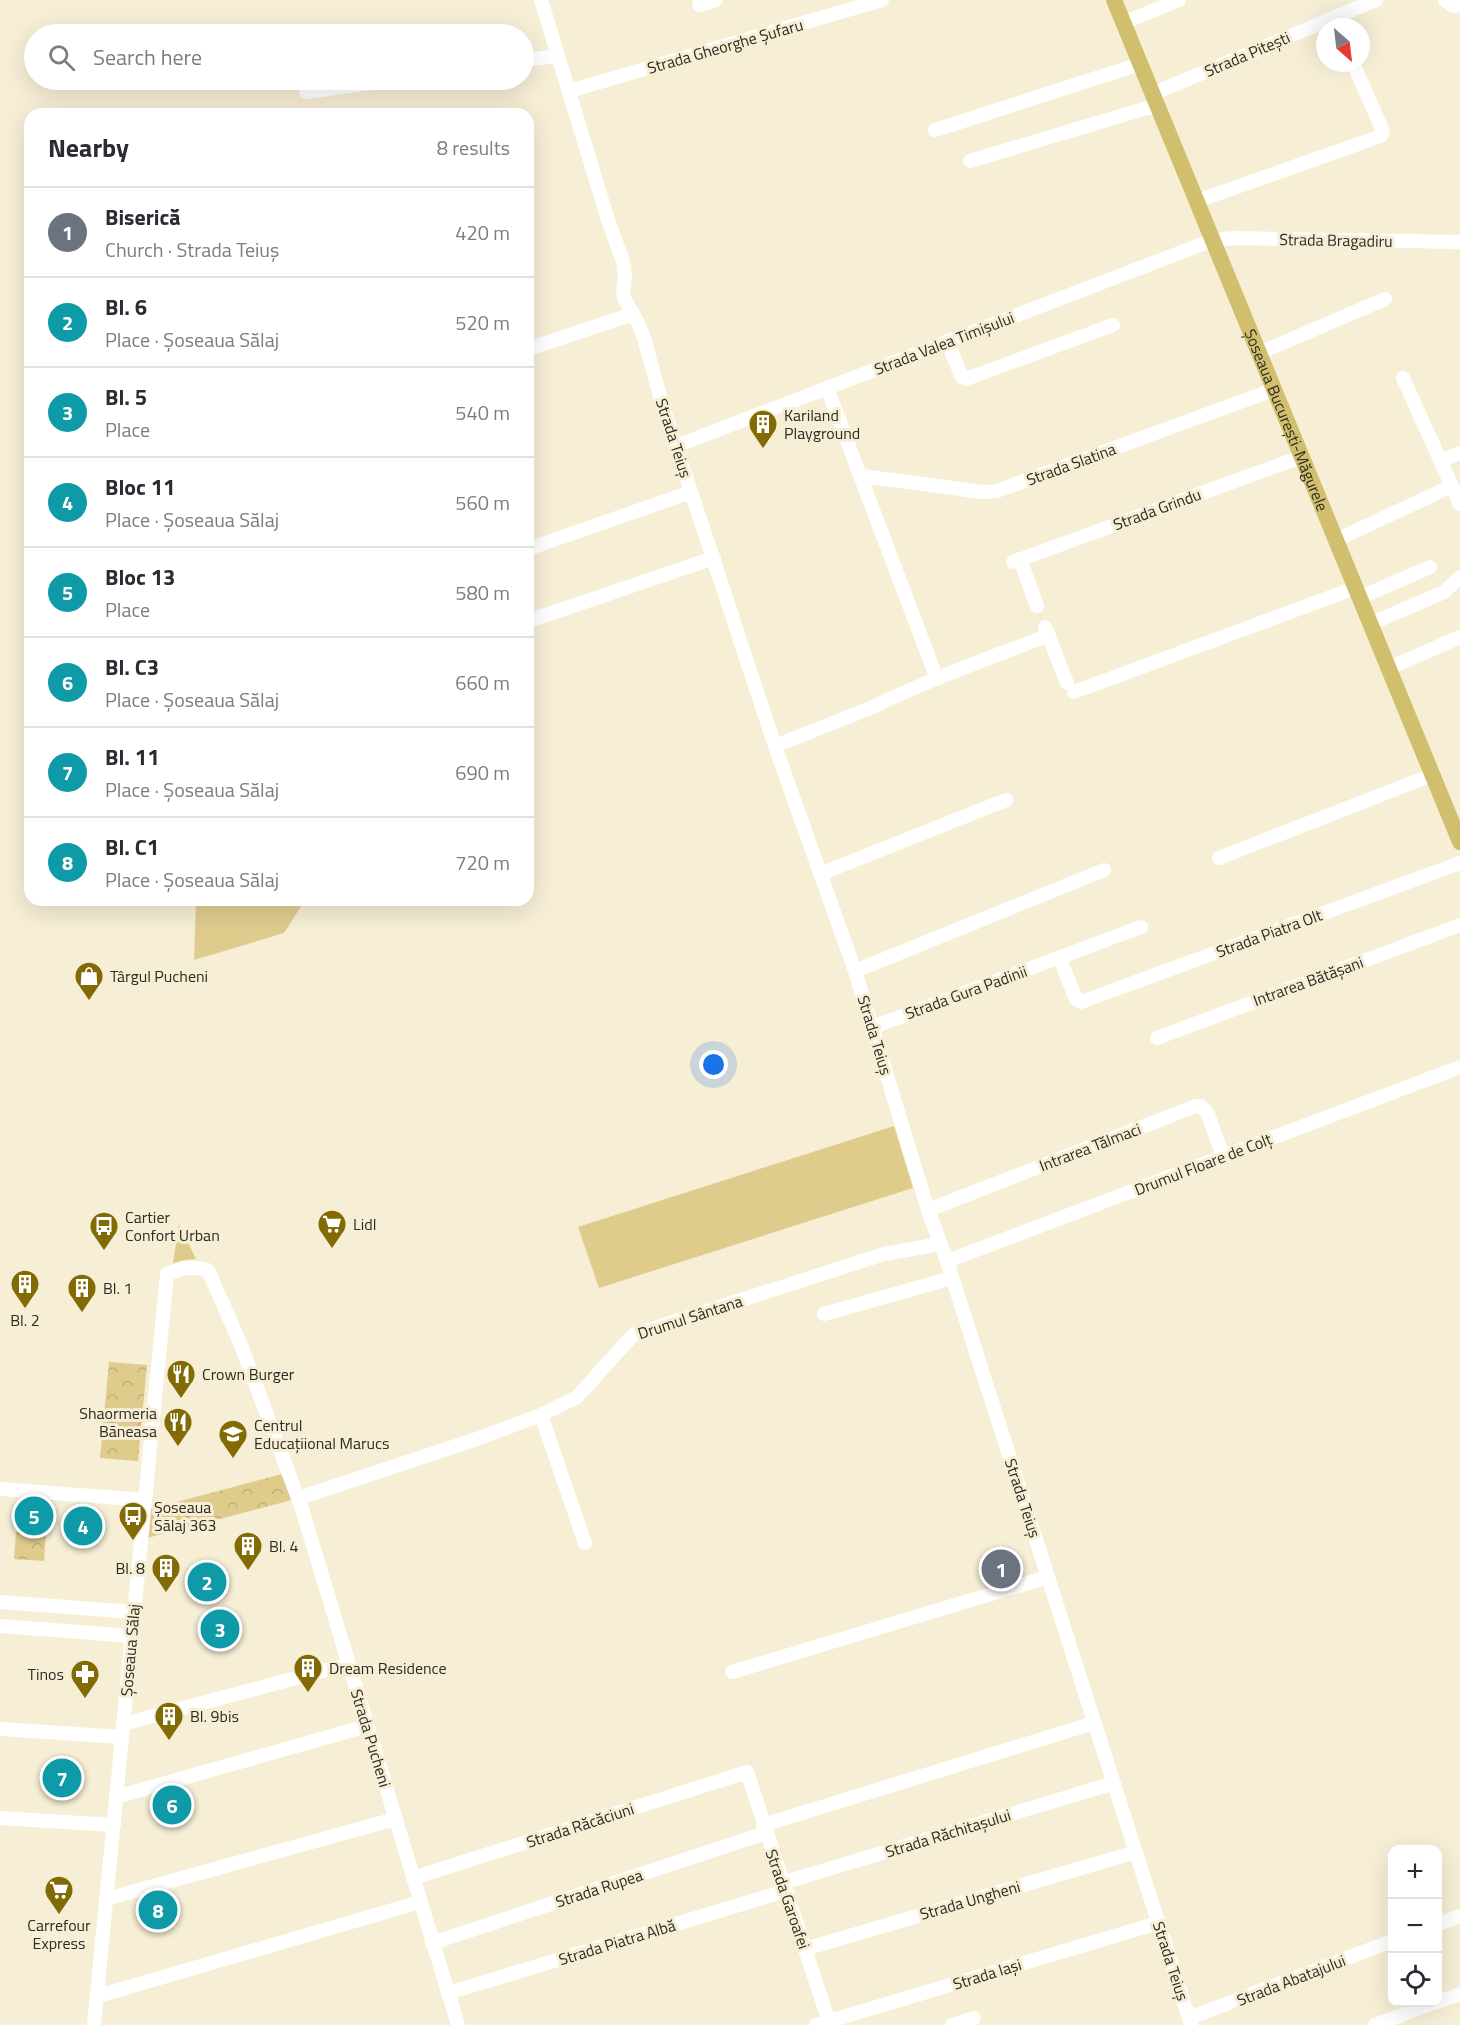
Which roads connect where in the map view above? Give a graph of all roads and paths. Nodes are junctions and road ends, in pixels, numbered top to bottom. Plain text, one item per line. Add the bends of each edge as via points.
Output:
1 (541, 0) edge
2 (716, 0) edge
3 (882, 0) edge
4 (1114, 0) edge
5 (1179, 0) edge
6 (1376, 0) edge
7 (1445, 0) edge
8 (1458, 0) edge
9 (699, 5) dead end
10 (1124, 23) junction
11 (558, 56) junction
12 (534, 59) edge
13 (1140, 64) junction
14 (1357, 72) edge
15 (320, 90) edge
16 (306, 92) dead end
17 (569, 92) junction
18 (1155, 99) junction
19 (936, 130) dead end
20 (970, 161) dead end
21 (1197, 201) junction
22 (1213, 240) junction
23 (1460, 242) edge
24 (1385, 299) dead end
25 (633, 314) junction
26 (1113, 325) dead end
27 (947, 341) junction
28 (534, 347) edge
29 (1258, 353) junction
30 (1403, 378) dead end
31 (827, 388) junction
32 (1273, 390) junction
33 (676, 446) junction
34 (1460, 453) edge
35 (1301, 457) junction
36 (1441, 461) junction
37 (862, 476) junction
38 (1455, 487) edge
39 (692, 492) junction
40 (1460, 504) edge
41 (1336, 540) junction
42 (534, 547) edge
43 (714, 558) junction
44 (1430, 567) dead end
45 (1460, 577) edge
46 (1356, 589) junction
47 (1037, 606) dead end
48 (534, 619) edge
49 (1370, 624) junction
50 (1207, 635) dead end
51 (1460, 637) edge
52 (1389, 668) junction
53 (937, 679) junction
54 (775, 746) junction
55 (1432, 775) junction
56 (1006, 800) dead end
57 (1454, 811) edge
58 (1460, 842) edge
59 (1219, 858) dead end
60 (1460, 863) edge
61 (1104, 870) dead end
62 (820, 874) junction
63 (1460, 925) edge
64 (1141, 927) dead end
65 (1059, 957) junction
66 (855, 971) junction
67 (873, 1027) junction
68 (1157, 1038) dead end
69 (1460, 1067) edge
70 (1223, 1156) junction
71 (928, 1210) junction
72 (940, 1244) junction
73 (947, 1261) junction
74 (207, 1270) joint
75 (952, 1278) junction
76 (824, 1314) dead end
77 (541, 1415) junction
78 (0, 1489) edge
79 (298, 1498) junction
80 (145, 1500) junction
81 (585, 1543) dead end
82 (1048, 1577) junction
83 (0, 1602) edge
84 (134, 1612) junction
85 (0, 1626) edge
86 (132, 1636) junction
87 (349, 1664) junction
88 (732, 1672) dead end
89 (1094, 1723) junction
90 (367, 1726) junction
91 (0, 1729) edge
92 (123, 1731) junction
93 (747, 1772) joint
94 (1114, 1783) junction
95 (116, 1797) junction
96 (0, 1818) edge
97 (395, 1819) junction
98 (114, 1826) junction
99 (764, 1829) junction
100 (1136, 1852) junction
101 (413, 1878) junction
102 (784, 1887) junction
103 (106, 1899) junction
104 (420, 1902) junction
105 (1460, 1916) edge
106 (1442, 1922) edge
107 (1158, 1923) junction
108 (432, 1943) junction
109 (1388, 1943) edge
110 (805, 1949) junction
111 (448, 1993) junction
112 (1460, 1994) edge
113 (98, 1996) junction
114 (1442, 2000) edge
115 (1424, 2007) edge
116 (974, 2018) dead end
117 (1189, 2023) edge
118 (825, 2024) edge
119 (94, 2025) edge
120 (458, 2025) edge
121 (952, 2025) edge
122 (1375, 2025) edge

1 - 11 street, Strada Teiuș
2 - 9 street
3 - 17 street, Strada Gheorghe Șufaru
4 - 10 main road, Șoseaua București-Măgurele
5 - 10 street
6 - 18 street, Strada Pitești
7 - 8 street via 1455,6
10 - 13 main road, Șoseaua București-Măgurele
11 - 12 street
11 - 17 street, Strada Teiuș
13 - 18 main road, Șoseaua București-Măgurele
13 - 19 street
14 - 21 street via 1383,130 1381,136
15 - 16 street
17 - 25 street, Strada Teiuș via 623,261 623,294
18 - 20 street, Strada Pitești
18 - 21 main road, Șoseaua București-Măgurele
21 - 22 main road, Șoseaua București-Măgurele
22 - 23 street, Strada Bragadiru
22 - 27 street, Strada Valea Timișului
22 - 29 main road, Șoseaua București-Măgurele
24 - 29 street
25 - 28 street
25 - 33 street, Strada Teiuș via 644,338
26 - 27 street via 966,380
27 - 31 street, Strada Valea Timișului
29 - 32 main road, Șoseaua București-Măgurele
30 - 36 street
31 - 33 street, Strada Valea Timișului
31 - 37 street
32 - 35 main road, Șoseaua București-Măgurele
32 - 37 street, Strada Slatina via 998,490 983,492
33 - 39 street, Strada Teiuș
34 - 36 street
35 - 41 main road, Șoseaua București-Măgurele
35 - 47 street, Strada Grindu via 1016,561
36 - 38 street
37 - 53 street
38 - 40 street
38 - 41 street
39 - 42 street
39 - 43 street, Strada Teiuș
41 - 46 main road, Șoseaua București-Măgurele
43 - 48 street
43 - 54 street, Strada Teiuș
44 - 46 street
45 - 49 street via 1443,592
46 - 49 main road, Șoseaua București-Măgurele
46 - 50 street
46 - 53 street via 1071,687 1047,631
49 - 52 main road, Șoseaua București-Măgurele
51 - 52 street
52 - 55 main road, Șoseaua București-Măgurele
53 - 54 street
54 - 62 street, Strada Teiuș
55 - 57 main road, Șoseaua București-Măgurele
55 - 59 street
56 - 62 street
57 - 58 main road, Șoseaua București-Măgurele
60 - 65 street, Strada Piatra Olt via 1081,1002
61 - 66 street
62 - 66 street, Strada Teiuș
63 - 68 street, Intrarea Bătășani
64 - 65 street, Strada Gura Padinii
65 - 67 street, Strada Gura Padinii
66 - 67 street, Strada Teiuș
67 - 71 street, Strada Teiuș
69 - 70 street, Drumul Floare de Colț
70 - 71 street, Intrarea Tălmaci via 1208,1114 1196,1106
70 - 73 street, Drumul Floare de Colț
71 - 72 street, Strada Teiuș
72 - 73 street, Strada Teiuș
72 - 77 street, Drumul Sântana via 884,1254 633,1335 577,1397
73 - 75 street, Strada Teiuș
74 - 79 street, Strada Pucheni via 241,1345
74 - 80 street, Șoseaua Sălaj via 193,1267 167,1274
75 - 76 street
75 - 82 street, Strada Teiuș
77 - 79 street, Drumul Sântana
77 - 81 street
78 - 80 street
79 - 87 street, Strada Pucheni
80 - 84 street, Șoseaua Sălaj
82 - 88 street
82 - 89 street, Strada Teiuș
83 - 84 street
84 - 86 street, Șoseaua Sălaj
85 - 86 street
86 - 92 street, Șoseaua Sălaj
87 - 90 street, Strada Pucheni
87 - 92 street
89 - 94 street, Strada Teiuș
89 - 99 street, Strada Rupea
90 - 95 street
90 - 97 street, Strada Pucheni
91 - 92 street
92 - 95 street, Șoseaua Sălaj
93 - 99 street, Strada Garoafei
93 - 101 street, Strada Răcăciuni
94 - 100 street, Strada Teiuș
94 - 102 street, Strada Răchitașului
95 - 98 street, Șoseaua Sălaj
96 - 98 street
97 - 101 street, Strada Pucheni
97 - 103 street
98 - 103 street, Șoseaua Sălaj
99 - 102 street, Strada Garoafei
99 - 108 street, Strada Rupea
100 - 107 street, Strada Teiuș
100 - 110 street, Strada Ungheni
101 - 104 street, Strada Pucheni
102 - 110 street, Strada Garoafei
102 - 111 street, Strada Piatra Albă
103 - 113 street, Șoseaua Sălaj
104 - 108 street, Strada Pucheni
104 - 113 street
105 - 106 street
107 - 117 street, Strada Teiuș
107 - 118 street, Strada Iași
108 - 111 street, Strada Pucheni
109 - 117 street, Strada Abatajului
110 - 118 street, Strada Garoafei
111 - 120 street, Strada Pucheni
112 - 114 street
113 - 119 street, Șoseaua Sălaj
115 - 122 street
116 - 121 street

